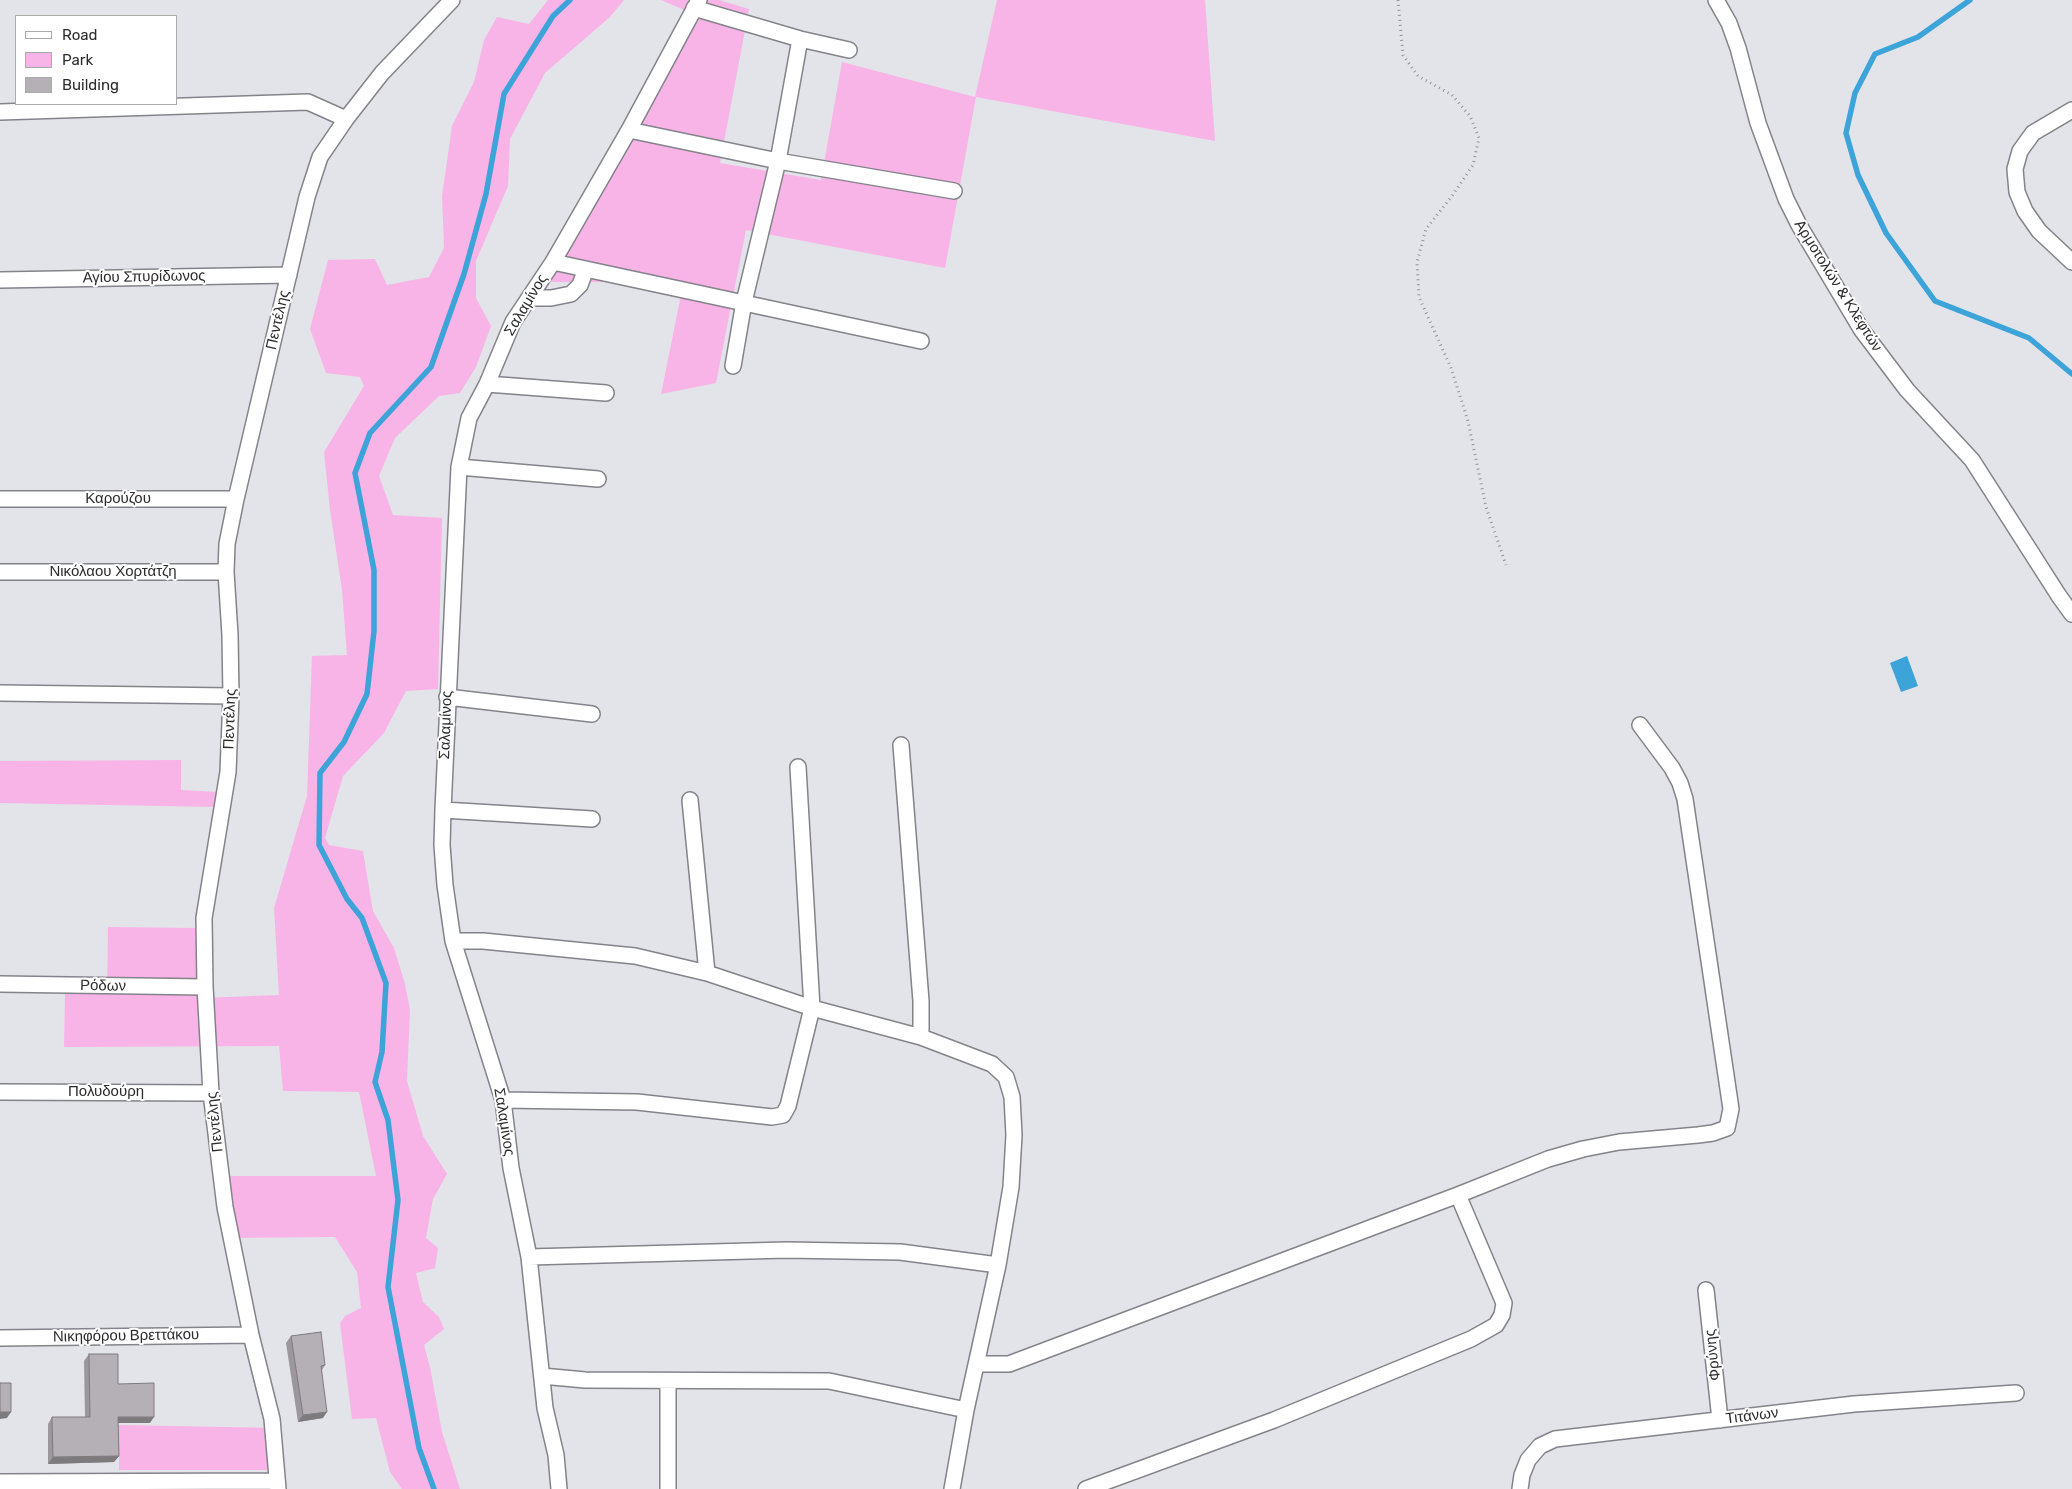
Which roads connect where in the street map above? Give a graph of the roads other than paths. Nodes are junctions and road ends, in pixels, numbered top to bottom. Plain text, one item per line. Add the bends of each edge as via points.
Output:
1 (452, 0) edge
2 (1716, 0) edge
3 (697, 4) edge
4 (800, 39) junction
5 (849, 50) dead end
6 (2072, 110) edge
7 (0, 112) edge
8 (346, 119) junction
9 (629, 130) junction
10 (778, 161) junction
11 (954, 191) dead end
12 (553, 262) junction
13 (2072, 262) edge
14 (586, 269) junction
15 (289, 275) junction
16 (0, 280) edge
17 (529, 298) junction
18 (744, 302) junction
19 (921, 341) dead end
20 (733, 366) dead end
21 (487, 384) junction
22 (606, 393) dead end
23 (459, 467) junction
24 (598, 479) dead end
25 (0, 499) edge
26 (236, 499) junction
27 (0, 572) edge
28 (226, 572) junction
29 (2072, 614) edge
30 (0, 693) edge
31 (231, 696) junction
32 (447, 697) junction
33 (592, 714) dead end
34 (1640, 725) dead end
35 (901, 745) dead end
36 (798, 767) dead end
37 (690, 800) dead end
38 (443, 810) junction
39 (592, 819) dead end
40 (453, 941) junction
41 (706, 973) junction
42 (0, 984) edge
43 (205, 987) junction
44 (812, 1008) junction
45 (921, 1038) junction
46 (0, 1092) edge
47 (211, 1092) junction
48 (503, 1100) junction
49 (1458, 1195) junction
50 (529, 1257) junction
51 (998, 1264) junction
52 (1706, 1290) dead end
53 (251, 1335) junction
54 (0, 1338) edge
55 (977, 1364) junction
56 (542, 1376) junction
57 (668, 1381) junction
58 (2016, 1393) dead end
59 (966, 1410) junction
60 (1720, 1420) junction
61 (0, 1482) edge
62 (62, 1485) edge
63 (278, 1485) edge
64 (559, 1489) edge
65 (668, 1489) edge
66 (952, 1489) edge
67 (1086, 1489) edge
68 (1520, 1489) edge

1 - 8 street, Πεντέλης via 382,73
2 - 29 street, Αρμοτολών & Κλεφτών via 1732,31 1758,123 1799,225 1861,329 1907,390 1972,460
3 - 4 street
3 - 9 street, Σαλαμίνος
4 - 5 street
4 - 10 street
6 - 13 street via 2033,133 2020,151 2015,169 2017,192 2025,211 2039,231
7 - 8 street via 308,102
8 - 15 street, Πεντέλης via 320,157
9 - 10 street
9 - 12 street, Σαλαμίνος
10 - 11 street
10 - 18 street
12 - 14 street
12 - 17 street, Σαλαμίνος
14 - 17 street via 580,285 571,294
14 - 18 street
15 - 16 street, Αγίου Σπυρίδωνος
15 - 26 street, Πεντέλης
17 - 21 street, Σαλαμίνος via 513,322
18 - 19 street
18 - 20 street
21 - 22 street
21 - 23 street, Σαλαμίνος via 469,418
23 - 24 street
23 - 32 street, Σαλαμίνος
25 - 26 street, Καρούζου
26 - 28 street, Πεντέλης via 227,544
27 - 28 street, Νικόλαου Χορτάτζη
28 - 31 street, Πεντέλης
30 - 31 street
31 - 43 street, Πεντέλης via 228,772 204,918
32 - 33 street
32 - 38 street, Σαλαμίνος
34 - 49 street via 1672,768 1685,798 1730,1109 1727,1128 1713,1133 1583,1148
35 - 45 street via 921,1001
36 - 44 street
37 - 41 street
38 - 39 street
38 - 40 street, Σαλαμίνος via 442,845
40 - 41 street via 635,956
40 - 48 street, Σαλαμίνος
41 - 44 street
42 - 43 street, Ρόδων
43 - 47 street, Πεντέλης
44 - 45 street
44 - 48 street via 788,1106 783,1114 772,1117 637,1102
45 - 51 street via 992,1064 1006,1077 1012,1096 1013,1162
46 - 47 street, Πολυδούρη
47 - 53 street, Πεντέλης via 225,1207
48 - 50 street, Σαλαμίνος via 511,1168
49 - 55 street via 1009,1364
49 - 67 street via 1504,1303 1496,1325 1471,1339 1274,1420
50 - 51 street via 786,1250 900,1252
50 - 56 street, Σαλαμίνος
51 - 55 street
52 - 60 street, Φρύνης
53 - 54 street, Νικηφόρου Βρεττάκου
53 - 63 street, Πεντέλης via 272,1419
55 - 59 street
56 - 57 street
56 - 64 street, Σαλαμίνος
57 - 59 street via 829,1381
57 - 65 street
58 - 60 street, Τιτάνων via 1854,1404
59 - 66 street
60 - 68 street, Τιτάνων via 1555,1439 1540,1446 1528,1460
61 - 62 street
62 - 63 street

